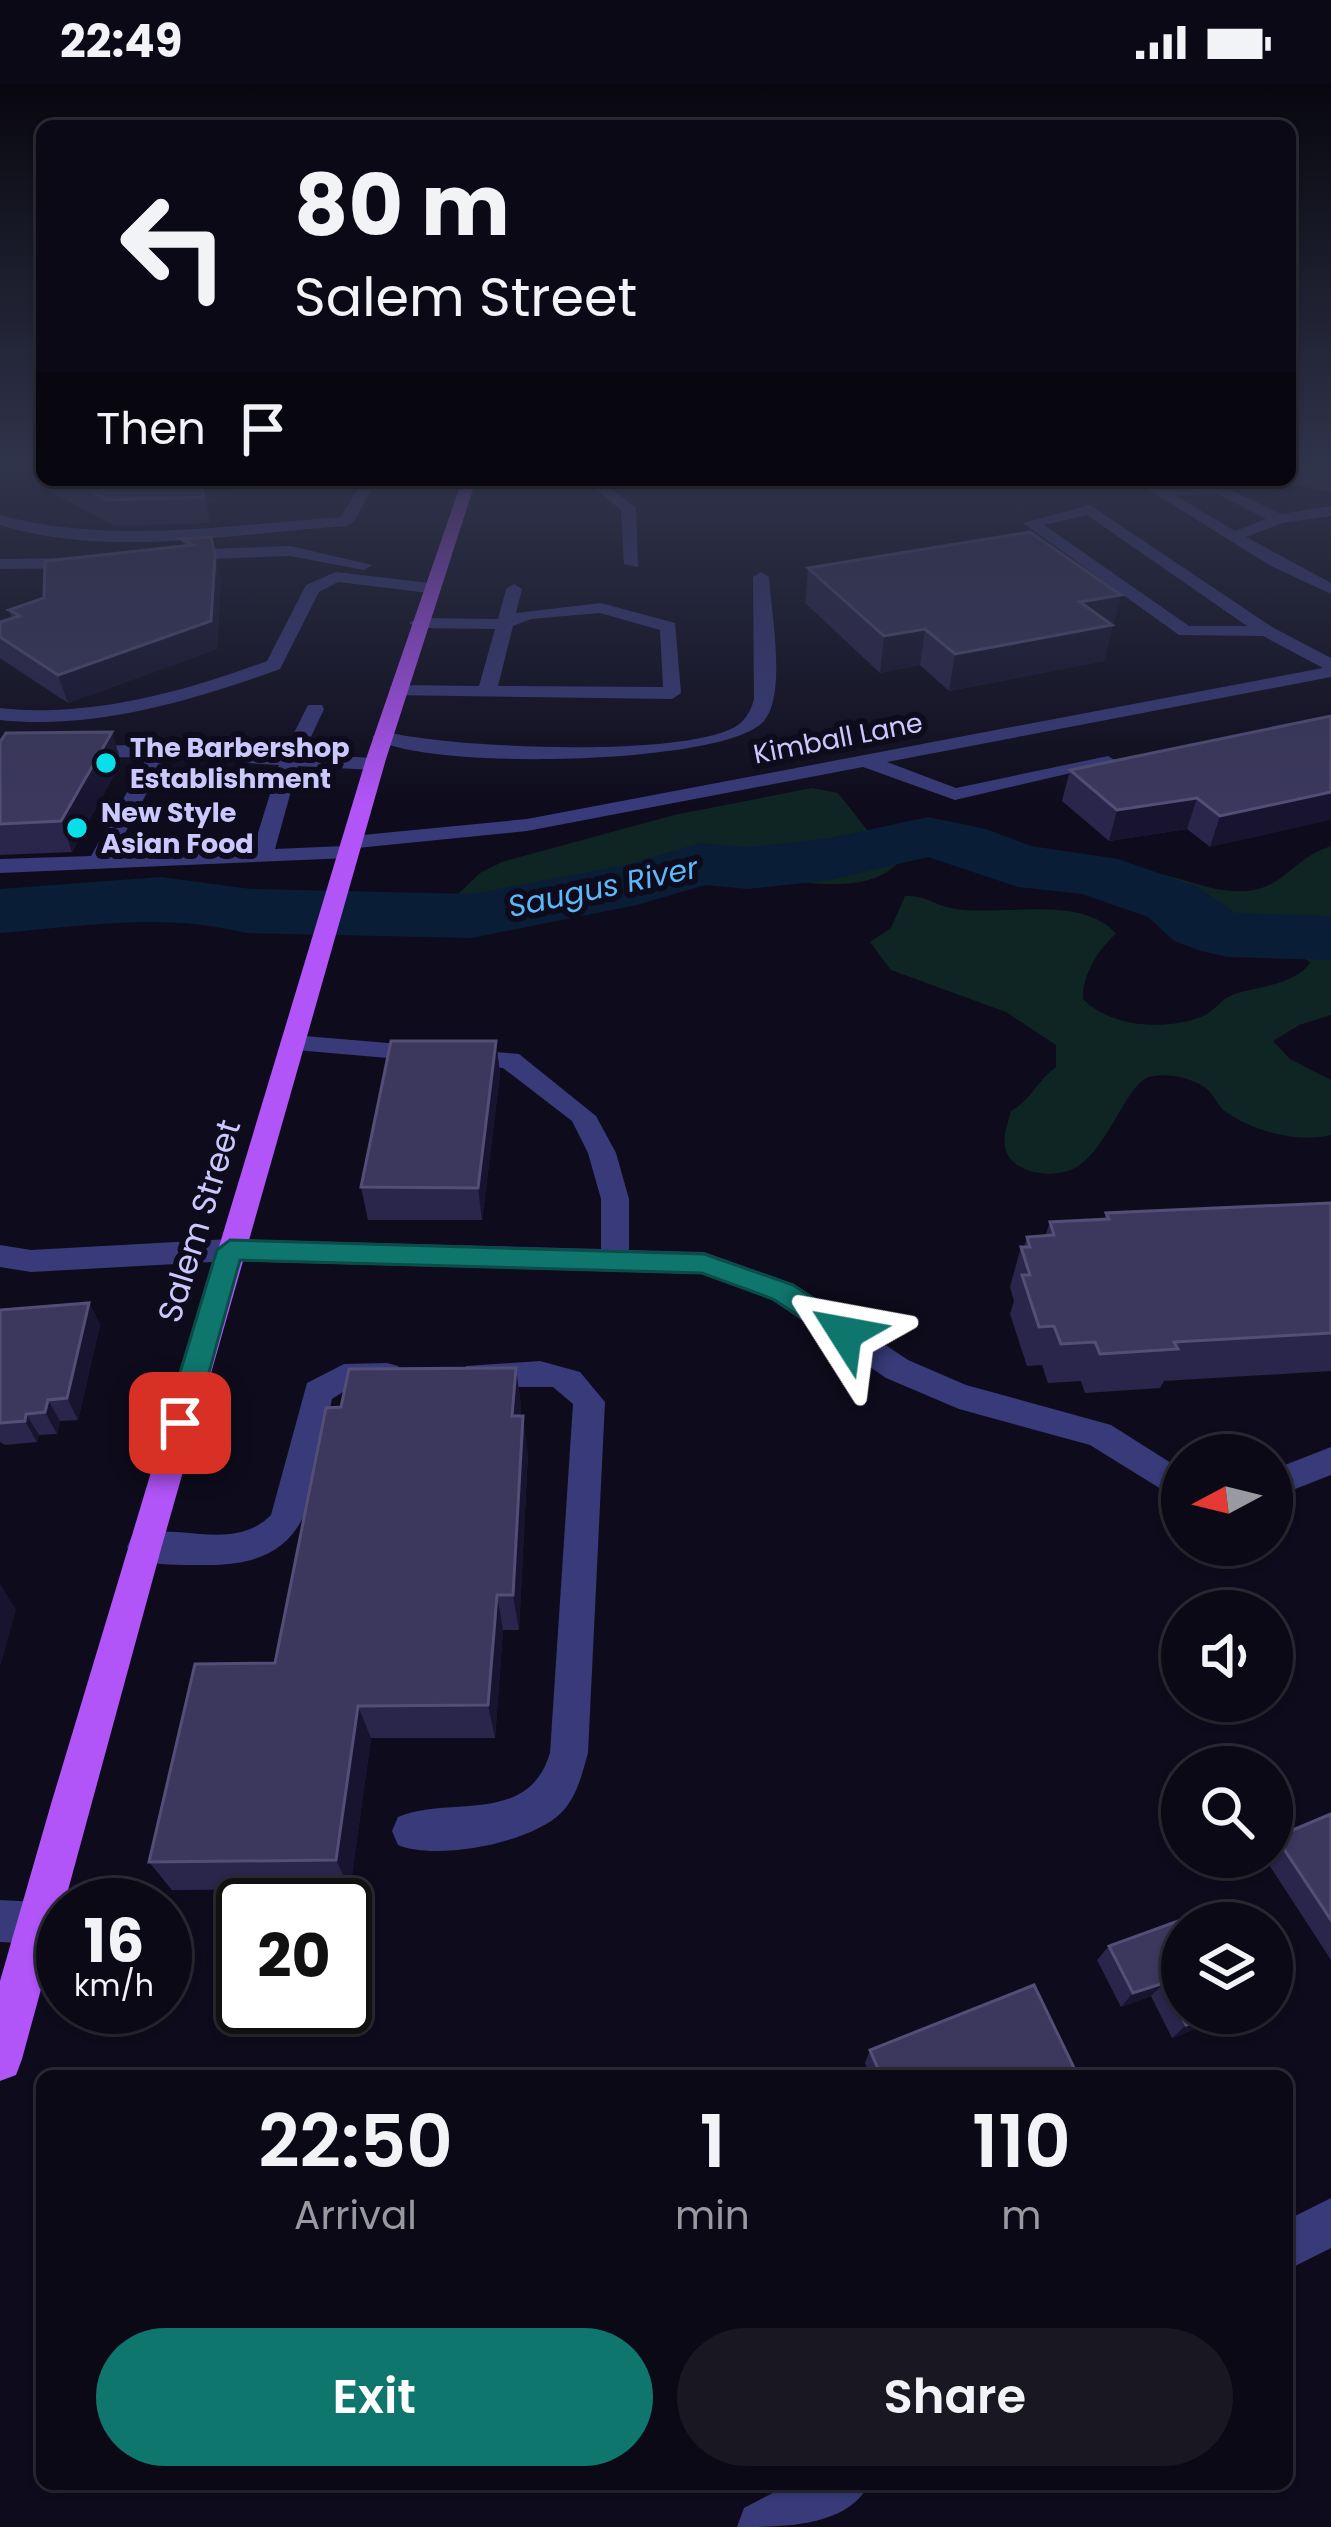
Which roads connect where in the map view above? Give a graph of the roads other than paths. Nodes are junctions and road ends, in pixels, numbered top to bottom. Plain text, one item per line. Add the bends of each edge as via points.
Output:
1 (336, 577) edge
2 (336, 577) edge
3 (422, 577) edge
4 (761, 577) dead end
5 (1108, 577) edge
6 (1187, 577) edge
7 (432, 579) junction
8 (514, 589) dead end
9 (418, 623) junction
10 (503, 624) junction
11 (1266, 631) junction
12 (1331, 668) edge
13 (397, 691) junction
14 (487, 692) junction
15 (315, 709) dead end
16 (0, 714) edge
17 (382, 737) junction
18 (708, 740) junction
19 (0, 753) edge
20 (159, 753) junction
21 (865, 760) junction
22 (1120, 760) edge
23 (289, 763) junction
24 (374, 764) junction
25 (351, 847) junction
26 (262, 855) junction
27 (97, 865) junction
28 (0, 866) edge
29 (293, 1043) junction
30 (230, 1250) junction
31 (0, 1256) edge
32 (615, 1258) junction
33 (1331, 1461) edge
34 (1161, 1474) edge
35 (1293, 1476) edge
36 (144, 1547) junction
37 (412, 1831) dead end
38 (18, 1922) edge
39 (0, 2059) edge
40 (1331, 2222) edge
41 (1293, 2243) edge
42 (832, 2490) edge
43 (763, 2527) edge

1 - 16 street via 313,589 274,665 226,684 86,710 30,720
2 - 7 street
3 - 7 street
4 - 18 street via 759,718 744,734
5 - 11 street via 1185,631
6 - 11 street
7 - 9 main road, Salem Street
8 - 10 street
9 - 10 street
9 - 13 main road, Salem Street
10 - 14 street
10 - 14 street via 601,608 668,627 672,693
11 - 12 street
12 - 21 street, Kimball Lane
13 - 14 street
13 - 17 main road, Salem Street
15 - 23 street
17 - 18 street via 544,729
17 - 18 street via 421,747 666,750
17 - 24 main road, Salem Street
19 - 20 street
20 - 23 street
20 - 27 street
21 - 22 street via 955,794
21 - 25 street, Kimball Lane via 527,825
23 - 24 street
23 - 26 street
24 - 25 main road, Salem Street
25 - 26 street, Kimball Lane
25 - 29 main road, Salem Street
26 - 27 street, Kimball Lane
27 - 28 street, Kimball Lane
29 - 30 main road, Salem Street
29 - 32 street via 510,1060 583,1116 616,1198
30 - 31 street
30 - 32 street
30 - 36 main road, Salem Street
32 - 34 street via 704,1263 751,1277 813,1309 897,1370 959,1396 1100,1434
33 - 35 street
36 - 37 street via 245,1547 273,1538 286,1522 314,1397 344,1376 557,1375 578,1384 589,1402 562,1782 529,1815
36 - 38 main road, Salem Street
38 - 39 main road, Salem Street
40 - 41 street
42 - 43 street

